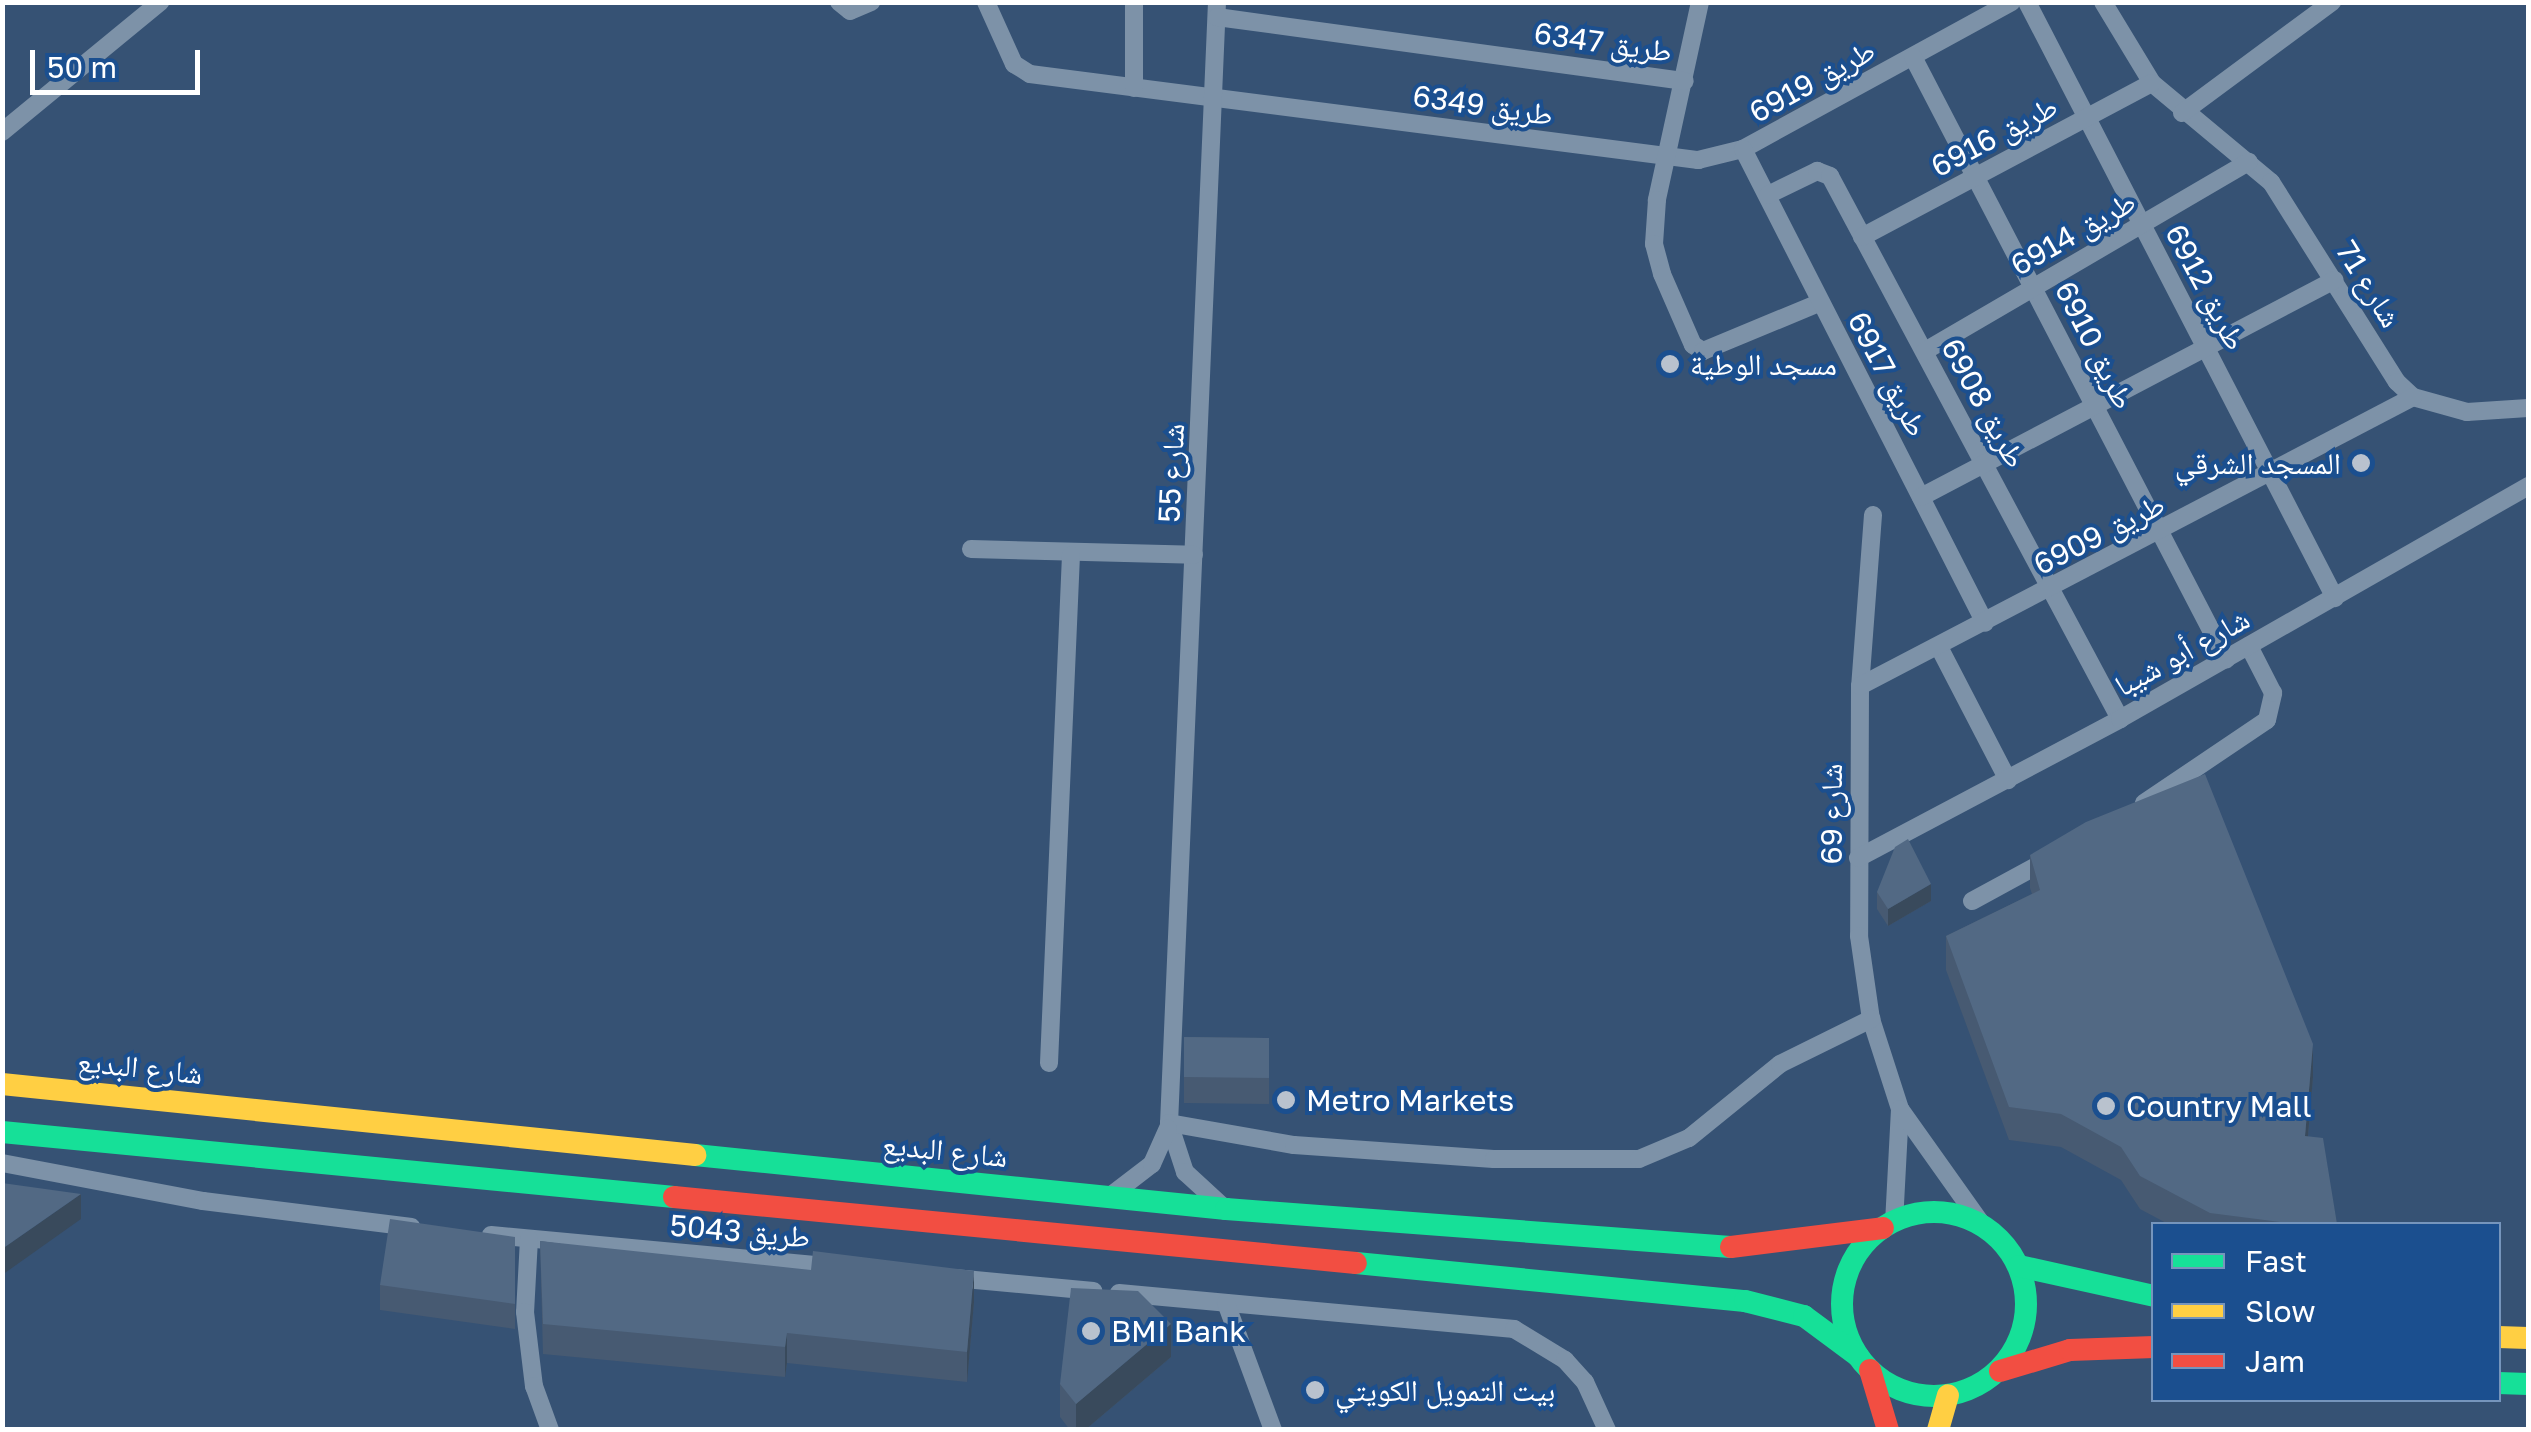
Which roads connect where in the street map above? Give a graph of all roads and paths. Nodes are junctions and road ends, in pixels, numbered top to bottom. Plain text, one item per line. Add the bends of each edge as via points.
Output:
1 (160, 2) edge
2 (871, 2) edge
3 (986, 2) edge
4 (1134, 2) edge
5 (1700, 2) edge
6 (2011, 2) edge
7 (2027, 2) edge
8 (2103, 2) edge
9 (2332, 2) edge
10 (842, 6) edge
11 (1217, 10) edge
12 (1913, 57) junction
13 (1685, 81) junction
14 (2152, 84) junction
15 (1134, 88) junction
16 (1214, 96) junction
17 (2182, 112) junction
18 (2086, 118) junction
19 (2, 132) edge
20 (1743, 149) junction
21 (1667, 157) junction
22 (2249, 162) junction
23 (1977, 175) junction
24 (1768, 195) junction
25 (2142, 225) junction
26 (1862, 237) junction
27 (2335, 280) junction
28 (2034, 286) junction
29 (1820, 303) junction
30 (2207, 348) junction
31 (1924, 351) junction
32 (2413, 396) junction
33 (2095, 405) junction
34 (2526, 416) edge
35 (1986, 463) junction
36 (2272, 473) junction
37 (2528, 486) edge
38 (1920, 496) junction
39 (1873, 515) dead end
40 (2161, 534) junction
41 (971, 549) dead end
42 (1194, 554) junction
43 (1071, 555) junction
44 (2054, 588) junction
45 (2335, 598) junction
46 (1985, 623) junction
47 (2249, 646) junction
48 (1939, 647) junction
49 (2226, 659) junction
50 (1860, 686) junction
51 (2120, 719) junction
52 (2008, 780) junction
53 (2125, 814) edge
54 (2064, 850) edge
55 (1858, 858) junction
56 (1972, 900) dead end
57 (1871, 1018) junction
58 (1049, 1063) dead end
59 (2, 1084) edge
60 (1900, 1108) junction
61 (1169, 1123) junction
62 (2, 1132) edge
63 (2, 1164) edge
64 (1110, 1197) junction
65 (1226, 1208) junction
66 (1888, 1225) junction
67 (1984, 1226) junction
68 (430, 1229) edge
69 (470, 1233) edge
70 (529, 1239) junction
71 (2018, 1266) junction
72 (858, 1270) edge
73 (936, 1276) edge
74 (2151, 1295) edge
75 (1226, 1303) junction
76 (2501, 1338) edge
77 (2528, 1338) edge
78 (2151, 1347) edge
79 (1864, 1363) junction
80 (1994, 1374) junction
81 (2501, 1384) edge
82 (2528, 1384) edge
83 (1948, 1395) junction
84 (550, 1430) edge
85 (1273, 1430) edge
86 (1608, 1430) edge
87 (1888, 1430) edge
88 (1938, 1430) edge

1 - 19 street
2 - 10 street
3 - 15 street via 1021,70
4 - 15 street
5 - 13 street
6 - 12 street, طريق 6919
7 - 18 street, طريق 6912
8 - 14 street, شارع 71
9 - 17 street
11 - 13 street, طريق 6347
11 - 16 street, شارع 55
12 - 20 street, طريق 6919
12 - 23 street, طريق 6910
13 - 21 street
14 - 17 street, شارع 71
14 - 18 street, طريق 6916
15 - 16 street
16 - 21 street, طريق 6349
16 - 42 street, شارع 55
17 - 22 street, شارع 71
18 - 23 street, طريق 6916
18 - 25 street, طريق 6912
20 - 21 street, طريق 6349 via 1698,160
20 - 24 street, طريق 6917
21 - 29 street via 1654,244 1693,346 1708,352
22 - 25 street, طريق 6914
22 - 27 street, شارع 71 via 2270,182
23 - 26 street, طريق 6916
23 - 28 street, طريق 6910
24 - 26 street, طريق 6908 via 1824,171
24 - 29 street, طريق 6917
25 - 28 street, طريق 6914
25 - 30 street, طريق 6912
26 - 31 street, طريق 6908
27 - 30 street
27 - 32 street, شارع 71 via 2397,382
28 - 31 street, طريق 6914
28 - 33 street, طريق 6910
29 - 38 street, طريق 6917
30 - 33 street
30 - 36 street, طريق 6912
31 - 35 street, طريق 6908
32 - 34 street via 2467,412
32 - 36 street, طريق 6909
33 - 35 street
33 - 40 street, طريق 6910
35 - 38 street
35 - 44 street, طريق 6908
36 - 40 street, طريق 6909
36 - 45 street, طريق 6912
37 - 45 street, شارع أبو شيبا
38 - 46 street, طريق 6917
39 - 50 street, شارع 69
40 - 44 street, طريق 6909
40 - 49 street, طريق 6910
41 - 43 street
42 - 43 street
42 - 61 street, شارع 55
43 - 58 street
44 - 46 street, طريق 6909
44 - 51 street, طريق 6908
45 - 47 street, شارع أبو شيبا
46 - 48 street, طريق 6909
47 - 49 street, شارع أبو شيبا
47 - 53 street via 2273,693 2267,720
48 - 50 street, طريق 6909
48 - 52 street
49 - 51 street, شارع أبو شيبا
50 - 55 street, شارع 69
51 - 52 street, شارع أبو شيبا
52 - 55 street, شارع أبو شيبا
54 - 56 street
55 - 57 street, شارع 69
57 - 60 street, شارع 69
57 - 61 street via 1780,1064 1689,1138 1639,1158 1494,1159 1294,1145
59 - 64 main road, شارع البديع
60 - 66 street, شارع 69
60 - 67 street, شارع 69
61 - 64 street, شارع 55 via 1152,1164
61 - 65 street, شارع 55 via 1185,1172
62 - 79 main road via 1744,1300 1804,1316
63 - 68 street via 203,1201
64 - 65 main road, شارع البديع
65 - 66 main road, شارع البديع via 1734,1247
66 - 67 main road via 1924,1213 1955,1214
66 - 79 main road via 1854,1260 1842,1301
67 - 71 main road
69 - 70 street, طريق 5043
70 - 72 street, طريق 5043
70 - 84 street via 525,1312 534,1386
71 - 74 main road
71 - 80 main road via 2025,1324
73 - 75 street
75 - 85 street
75 - 86 street via 1484,1323 1541,1342 1585,1382
76 - 77 main road
78 - 80 main road via 2070,1350
79 - 83 main road via 1906,1392
79 - 87 main road
80 - 83 main road
81 - 82 main road
83 - 88 main road

